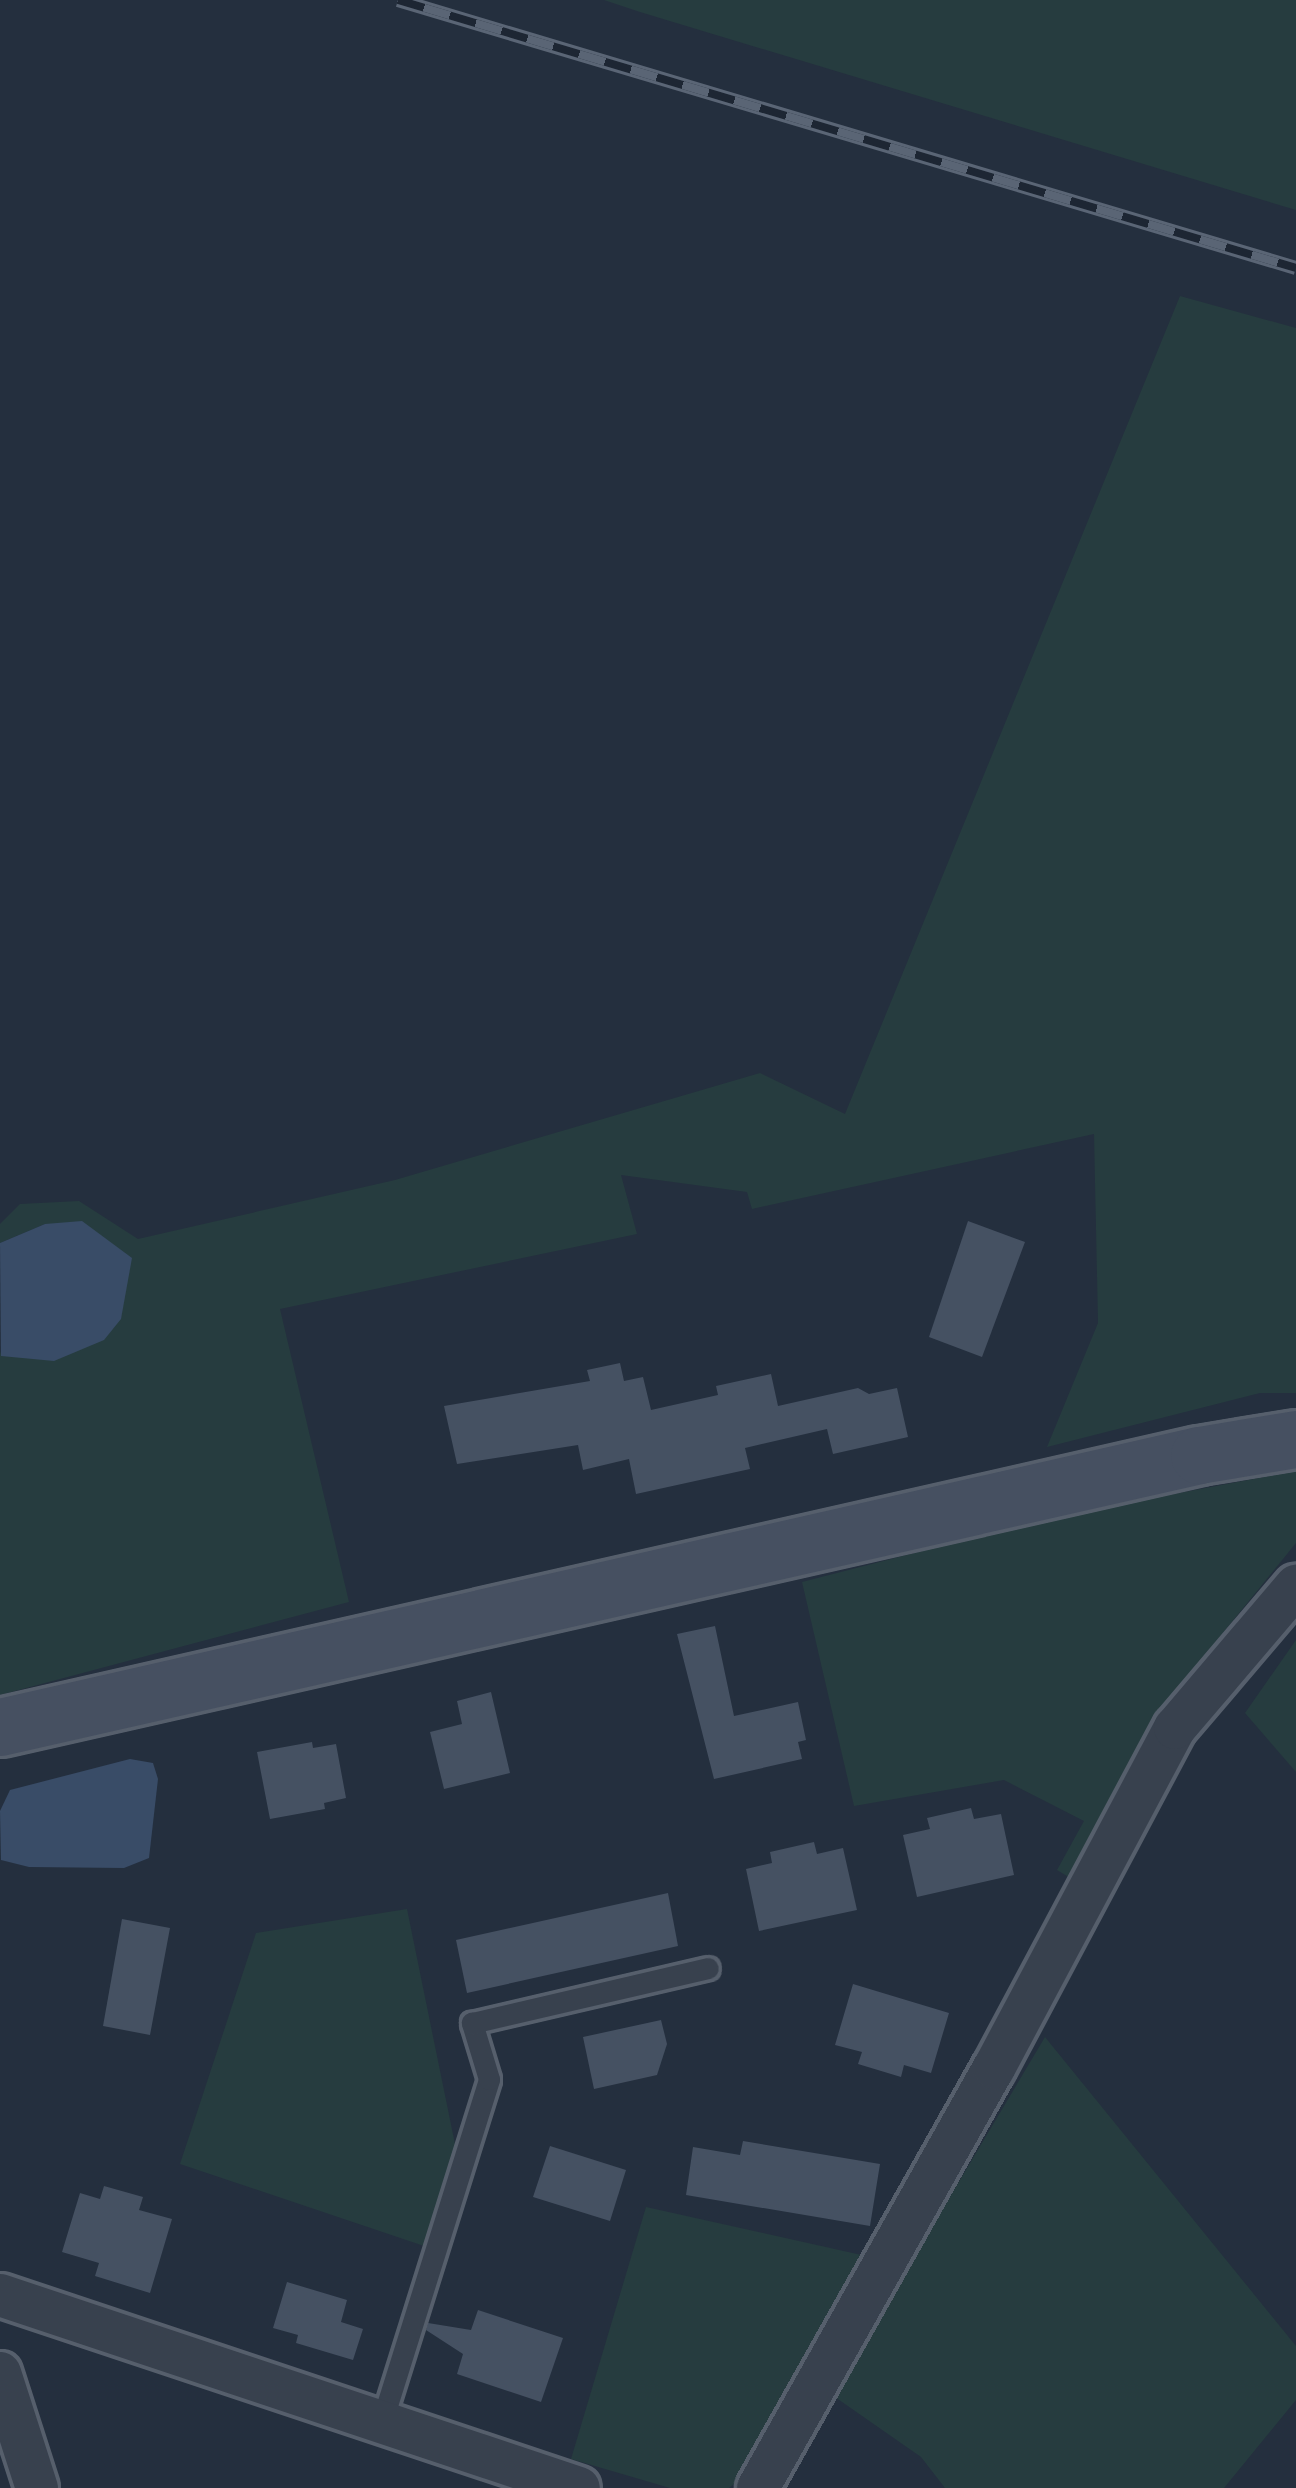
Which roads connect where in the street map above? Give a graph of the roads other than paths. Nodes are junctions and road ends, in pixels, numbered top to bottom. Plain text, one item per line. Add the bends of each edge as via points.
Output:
1 (1296, 1439) edge
2 (1296, 1586) edge
3 (0, 1727) edge
4 (708, 1968) dead end
5 (0, 2295) edge
6 (0, 2373) edge
7 (382, 2421) junction
8 (38, 2488) edge
9 (579, 2488) edge
10 (758, 2488) edge

1 - 3 street
2 - 10 street via 1175,1728
4 - 7 lane via 472,2023 489,2079
5 - 7 street
6 - 8 street
7 - 9 street

